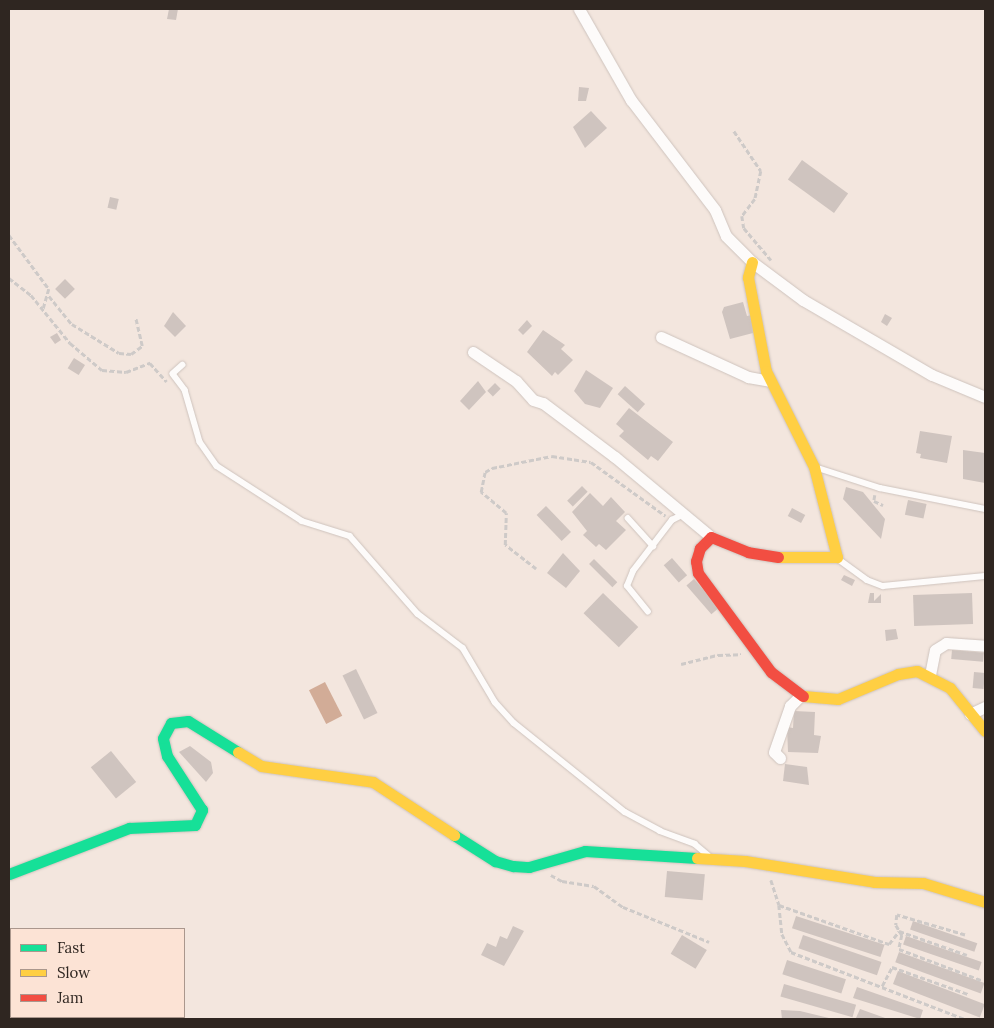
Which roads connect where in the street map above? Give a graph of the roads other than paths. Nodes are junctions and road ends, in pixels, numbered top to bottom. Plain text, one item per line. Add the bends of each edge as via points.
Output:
1 (579, 9) edge
2 (752, 262) junction
3 (662, 338) dead end
4 (473, 352) dead end
5 (183, 365) dead end
6 (770, 382) junction
7 (985, 397) edge
8 (814, 466) junction
9 (985, 510) edge
10 (628, 518) dead end
11 (677, 518) junction
12 (711, 537) junction
13 (653, 546) junction
14 (837, 557) junction
15 (985, 576) edge
16 (648, 612) dead end
17 (985, 646) edge
18 (930, 675) junction
19 (800, 696) junction
20 (985, 707) edge
21 (970, 714) junction
22 (985, 731) edge
23 (780, 758) dead end
24 (709, 860) junction
25 (9, 874) edge
26 (985, 902) edge

1 - 2 street via 631,100 716,210 726,236
2 - 6 street via 748,277
2 - 7 street via 802,300 932,375
3 - 6 street via 748,378
4 - 11 street via 516,381 533,400 542,403 615,457
5 - 24 lane via 173,374 185,390 200,442 217,466 302,521 350,536 418,614 463,648 495,702 514,723 625,812 660,832 701,847
6 - 8 street via 793,420
8 - 9 lane via 880,488
8 - 14 street
10 - 13 lane
11 - 12 street
11 - 13 lane
12 - 14 street via 748,552 774,557 804,560
12 - 19 street via 700,548 696,561 698,573 757,654 786,688
13 - 16 lane via 633,571 627,586
14 - 15 lane via 867,580 883,586
17 - 18 street via 946,643 935,650
18 - 19 street via 916,671 898,674 838,699
18 - 21 street via 950,688
19 - 23 street via 790,706 774,752
20 - 21 street
21 - 22 street
24 - 25 street via 585,851 534,866 495,861 373,782 261,766 196,723 179,720 166,730 164,748 200,804 202,816 195,825 129,828
24 - 26 street via 766,864 874,882 923,883

